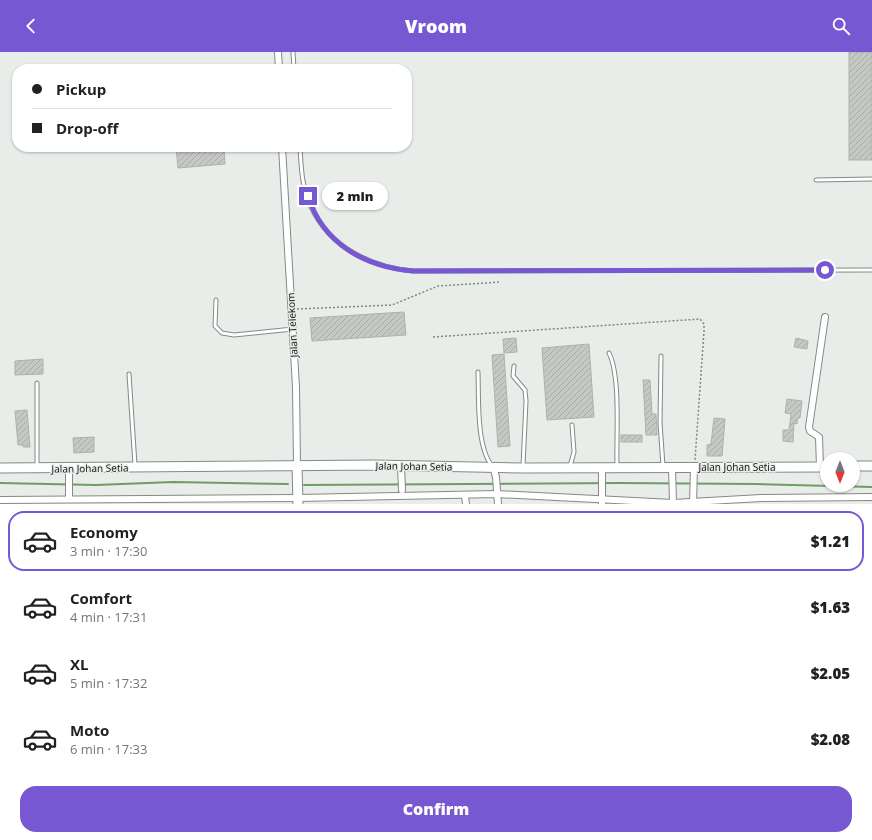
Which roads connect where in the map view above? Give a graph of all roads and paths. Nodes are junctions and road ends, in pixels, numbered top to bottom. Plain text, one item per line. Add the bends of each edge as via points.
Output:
1 (278, 52) edge
2 (293, 52) edge
3 (278, 64) edge
4 (294, 64) edge
5 (282, 152) edge
6 (301, 152) edge
7 (872, 179) edge
8 (816, 180) dead end
9 (872, 270) edge
10 (501, 282) dead end
11 (216, 300) dead end
12 (292, 309) junction
13 (825, 317) dead end
14 (293, 329) junction
15 (609, 353) dead end
16 (661, 356) dead end
17 (514, 366) dead end
18 (478, 372) dead end
19 (129, 374) dead end
20 (36, 383) dead end
21 (572, 425) dead end
22 (822, 452) edge
23 (297, 465) junction
24 (860, 466) edge
25 (872, 466) edge
26 (136, 467) junction
27 (493, 467) junction
28 (569, 467) junction
29 (617, 467) junction
30 (820, 467) edge
31 (0, 468) edge
32 (37, 468) junction
33 (401, 468) junction
34 (523, 468) junction
35 (668, 468) junction
36 (69, 472) junction
37 (602, 472) junction
38 (694, 472) junction
39 (402, 490) dead end
40 (497, 492) junction
41 (465, 496) junction
42 (843, 497) junction
43 (872, 497) edge
44 (70, 499) junction
45 (0, 500) edge
46 (694, 500) edge
47 (298, 501) edge
48 (760, 501) edge
49 (34, 502) edge
50 (602, 502) edge
51 (673, 502) junction
52 (644, 503) edge
53 (466, 504) edge
54 (498, 504) edge
55 (841, 504) edge

1 - 3 street
2 - 4 lane
5 - 12 street, Jalan Telekom
6 - 9 lane via 304,186 311,207 324,228 354,254 392,269
7 - 8 lane
10 - 12 path via 438,286 392,305
11 - 14 lane via 215,326 222,333 234,335
12 - 14 street, Jalan Telekom
13 - 22 street via 809,427 810,431 819,437
14 - 23 street, Jalan Telekom
15 - 29 lane via 614,363 616,380
16 - 35 lane via 660,423
17 - 34 lane via 513,376 525,390 526,401
18 - 27 lane via 485,458
19 - 26 lane
20 - 32 lane
21 - 28 lane via 574,452
23 - 26 main road, Jalan Johan Setia
23 - 33 main road, Jalan Johan Setia
23 - 47 main road, Jalan Telekom
24 - 25 main road
26 - 36 main road, Jalan Johan Setia
27 - 33 main road, Jalan Johan Setia
27 - 34 main road, Jalan Johan Setia
27 - 40 street
28 - 34 main road, Jalan Johan Setia
28 - 37 main road, Jalan Johan Setia
29 - 35 main road, Jalan Johan Setia
29 - 37 main road, Jalan Johan Setia
30 - 38 main road, Jalan Johan Setia
31 - 32 main road, Jalan Johan Setia
32 - 36 main road, Jalan Johan Setia
33 - 39 street
35 - 38 main road, Jalan Johan Setia
35 - 51 street via 672,479
36 - 44 street
37 - 50 street
38 - 46 street
40 - 41 street
40 - 50 street
40 - 54 street
41 - 47 street via 402,495
41 - 53 street
42 - 43 street
42 - 48 street
42 - 55 street
44 - 47 street
44 - 49 street
45 - 49 street
46 - 48 street
46 - 51 street
50 - 52 street
51 - 52 street

